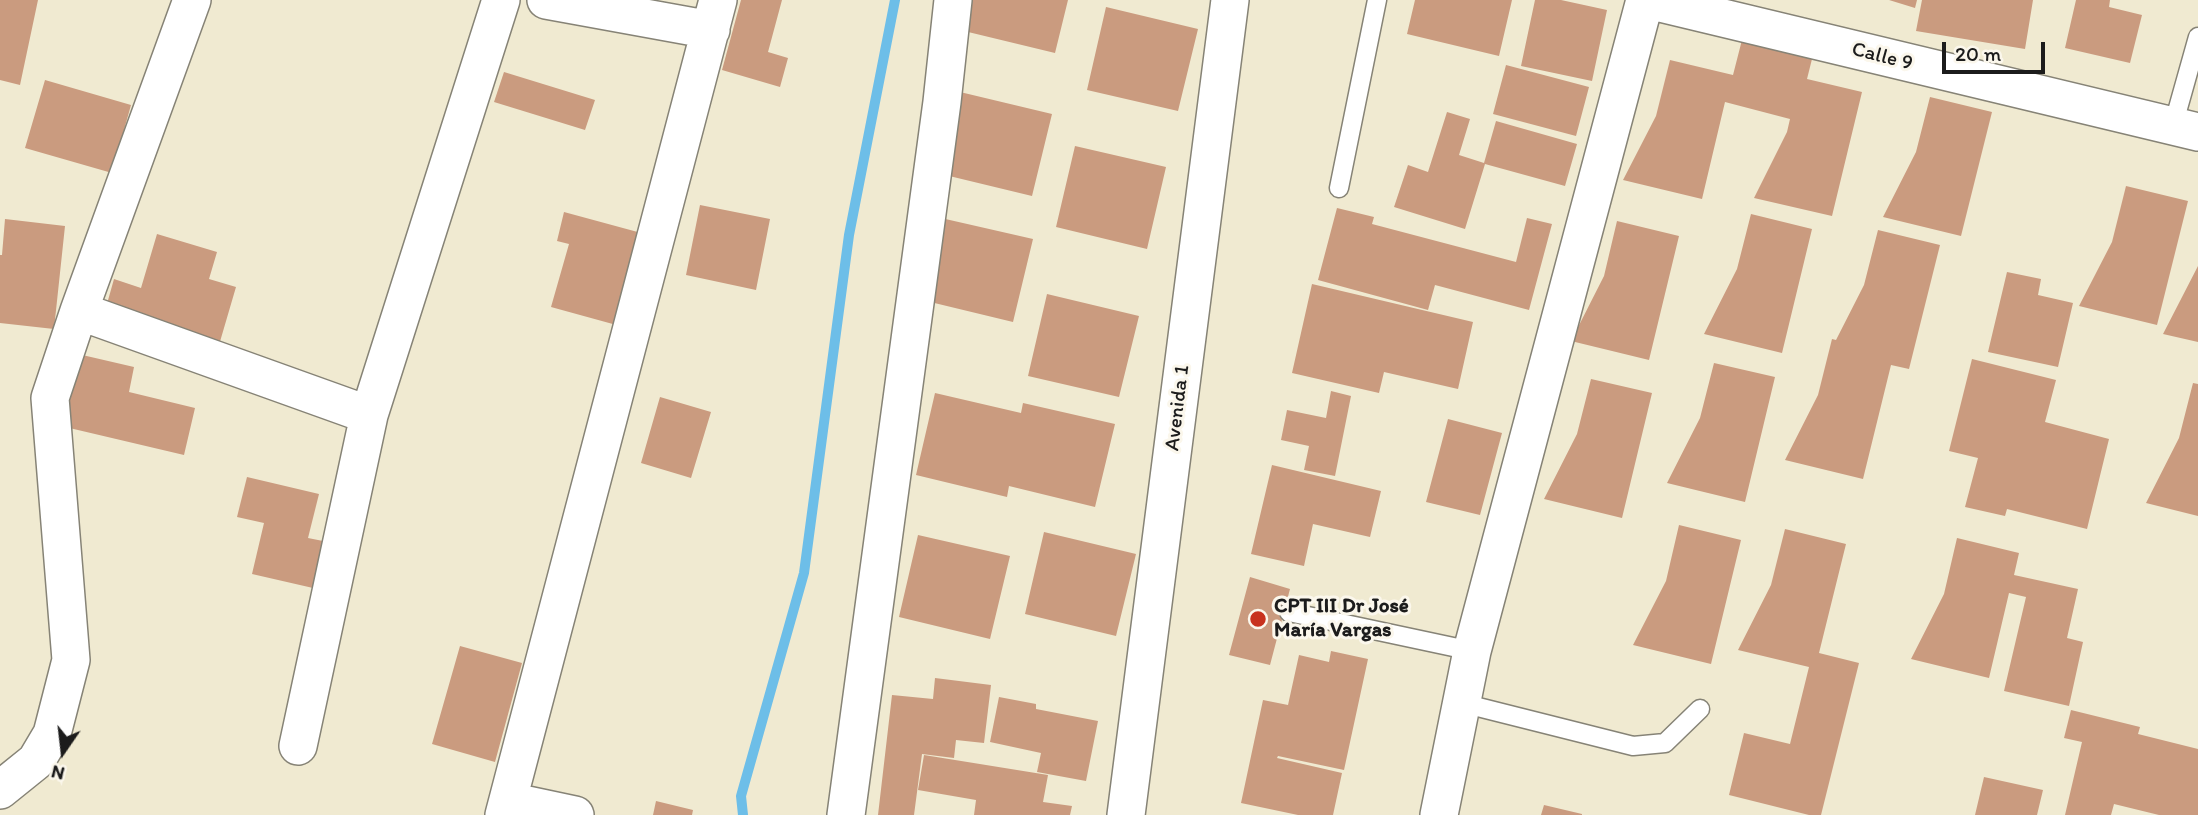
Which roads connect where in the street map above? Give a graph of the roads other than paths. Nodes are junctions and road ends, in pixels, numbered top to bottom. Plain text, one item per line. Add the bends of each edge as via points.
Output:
1 (192, 0) edge
2 (501, 0) edge
3 (546, 0) edge
4 (953, 0) edge
5 (1230, 0) edge
6 (1377, 0) edge
7 (1646, 0) edge
8 (715, 15) edge
9 (2198, 37) edge
10 (2185, 129) edge
11 (1339, 188) dead end
12 (79, 311) junction
13 (369, 415) junction
14 (1289, 612) dead end
15 (1472, 650) junction
16 (1462, 703) junction
17 (1700, 709) dead end
18 (298, 746) dead end
19 (0, 790) edge
20 (507, 808) edge
21 (575, 815) edge
22 (846, 815) edge
23 (1126, 815) edge
24 (1439, 815) edge

1 - 12 street
2 - 13 street
3 - 8 street
4 - 22 street
5 - 23 street, Avenida 1
6 - 11 lane
7 - 10 street, Calle 9
7 - 15 street
8 - 20 street
9 - 10 lane
12 - 13 street
12 - 19 street via 50,398 71,660 52,734 36,761
13 - 18 street
14 - 15 lane
15 - 16 street
16 - 17 lane via 1633,746 1665,743
16 - 24 street
20 - 21 street

